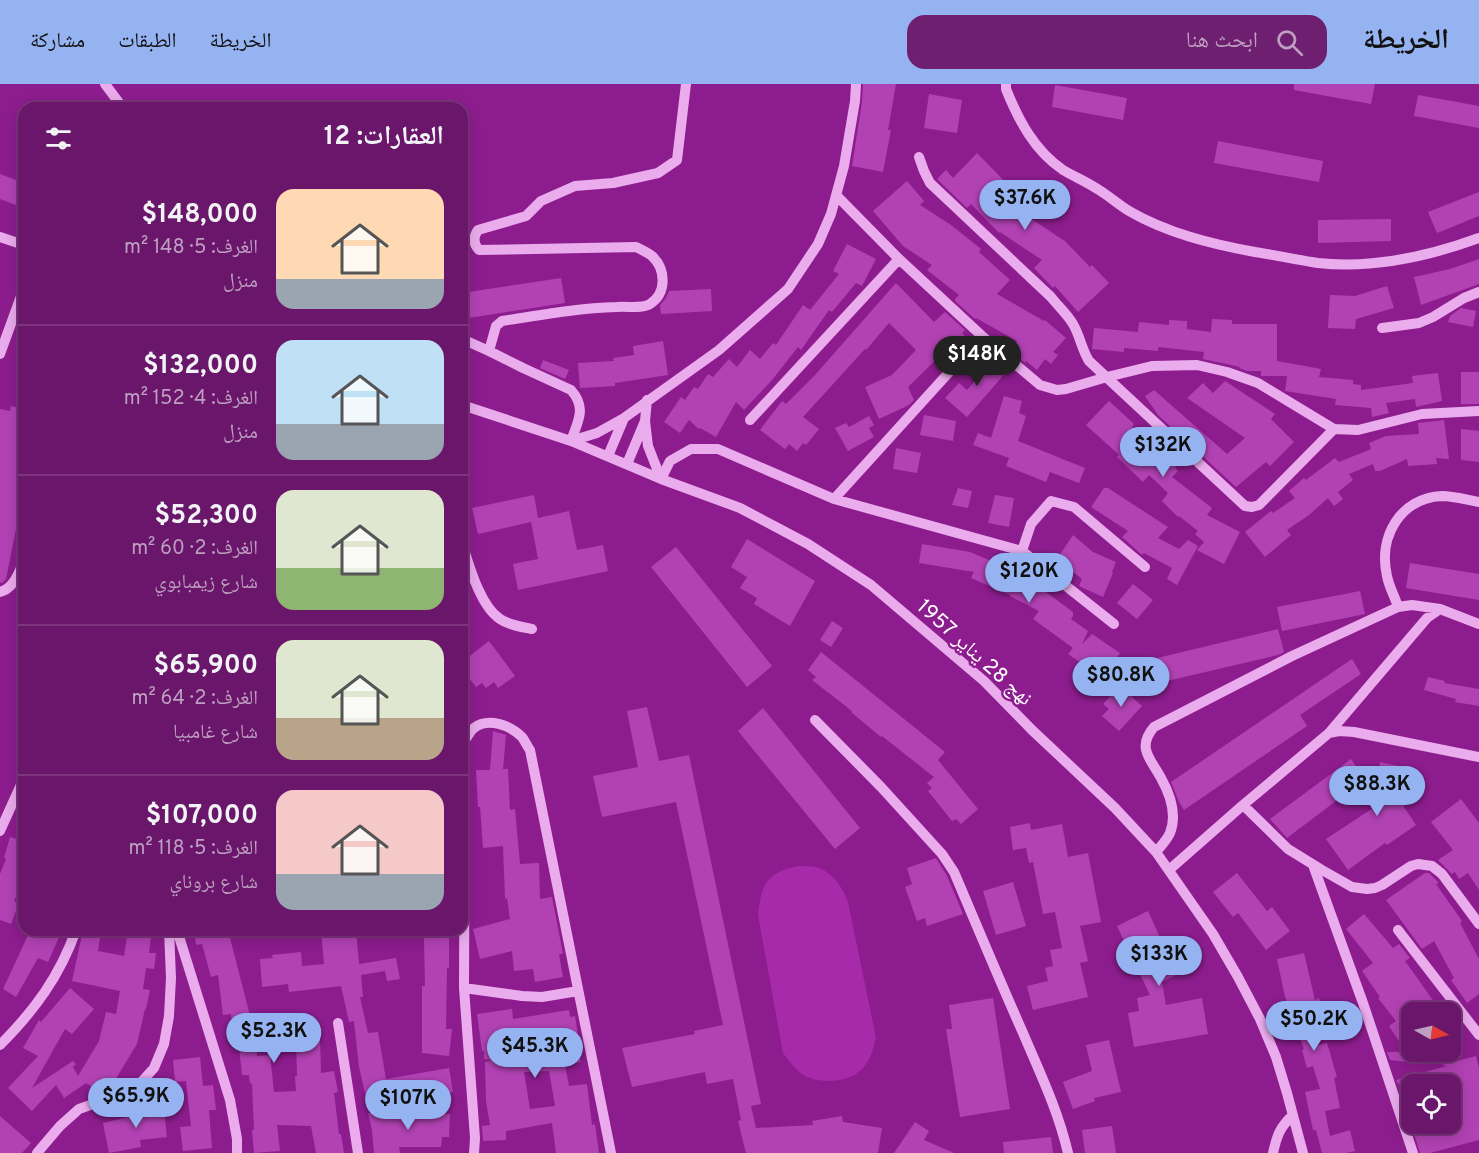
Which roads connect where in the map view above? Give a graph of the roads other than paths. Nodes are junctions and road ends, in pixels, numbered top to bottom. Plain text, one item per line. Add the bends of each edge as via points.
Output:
1 (105, 84) edge
2 (686, 84) edge
3 (856, 84) edge
4 (1006, 84) edge
5 (118, 102) edge
6 (919, 157) dead end
7 (837, 196) junction
8 (0, 237) edge
9 (1479, 238) edge
10 (18, 242) edge
11 (899, 259) junction
12 (1479, 292) edge
13 (18, 304) edge
14 (1382, 328) dead end
15 (982, 336) junction
16 (468, 342) edge
17 (489, 351) junction
18 (0, 354) edge
19 (1107, 377) junction
20 (647, 400) junction
21 (468, 407) edge
22 (1479, 411) edge
23 (624, 418) junction
24 (750, 420) dead end
25 (645, 421) junction
26 (1334, 429) junction
27 (571, 441) junction
28 (608, 456) junction
29 (627, 464) junction
30 (661, 479) junction
31 (834, 498) junction
32 (1479, 502) edge
33 (1022, 550) junction
34 (468, 563) edge
35 (1145, 567) dead end
36 (18, 574) edge
37 (0, 592) edge
38 (1398, 607) junction
39 (1440, 609) junction
40 (1114, 624) dead end
41 (1479, 624) edge
42 (532, 628) dead end
43 (815, 720) dead end
44 (1329, 733) junction
45 (468, 735) edge
46 (1479, 757) edge
47 (18, 791) edge
48 (18, 803) edge
49 (1243, 805) junction
50 (8, 814) junction
51 (0, 831) edge
52 (1156, 852) junction
53 (1313, 865) junction
54 (1169, 870) junction
55 (1479, 924) edge
56 (1398, 930) dead end
57 (74, 936) edge
58 (169, 936) edge
59 (179, 936) edge
60 (464, 936) edge
61 (464, 988) junction
62 (578, 991) junction
63 (338, 1023) dead end
64 (1479, 1035) edge
65 (0, 1045) edge
66 (1293, 1115) junction
67 (38, 1153) edge
68 (237, 1153) edge
69 (358, 1153) edge
70 (474, 1153) edge
71 (611, 1153) edge
72 (1068, 1153) edge
73 (1273, 1153) edge
74 (1303, 1153) edge
75 (1413, 1153) edge

1 - 5 street
2 - 17 street via 677,160 658,172 613,183 575,186 542,201 526,216 478,230 474,240 479,250 636,247 651,255 661,268 663,281 656,298 646,306 565,311 502,321 496,326
3 - 7 street
4 - 9 street via 1017,117 1037,147 1062,169 1129,210 1197,239 1318,263 1351,264 1416,258
6 - 19 street via 930,183 1058,305 1074,326 1089,361
7 - 11 street
7 - 20 street via 818,244 788,289 719,350
8 - 10 street
11 - 15 street
11 - 24 street
12 - 14 street via 1419,323
13 - 18 street
15 - 19 street via 1048,388 1066,389
15 - 31 street
16 - 17 street
17 - 27 street via 571,390 580,411
19 - 26 street via 1152,366 1197,365 1258,383
19 - 26 street via 1249,507 1259,504
20 - 23 street
20 - 25 street
21 - 27 street, نهج 28 يناير 1957
22 - 26 street via 1422,414 1358,430
23 - 27 street via 597,433
23 - 28 street
25 - 29 street
25 - 30 street via 648,446
27 - 28 street, نهج 28 يناير 1957
28 - 29 street, نهج 28 يناير 1957
29 - 30 street, نهج 28 يناير 1957
30 - 31 street via 670,461 691,449 718,449
30 - 52 street, نهج 28 يناير 1957 via 740,508 808,544 871,585 984,681
31 - 33 street
32 - 38 street via 1443,496 1406,508 1387,539 1385,558
33 - 35 street via 1031,524 1051,501 1074,507
33 - 40 street
34 - 42 street via 488,608 500,619
36 - 37 street via 9,588
38 - 39 street
38 - 52 street via 1292,656 1154,728 1147,739 1146,752 1163,781 1173,819 1168,837
39 - 41 street
39 - 44 street via 1427,618
43 - 72 street via 881,787 954,872 1046,1084
44 - 46 street via 1354,732
44 - 49 street
45 - 62 street via 483,724 496,723 521,737 530,750
47 - 50 street
48 - 50 street
49 - 53 street via 1288,849
49 - 54 street
50 - 51 street
52 - 54 street, نهج 28 يناير 1957
53 - 55 street via 1352,887 1367,889 1382,885 1411,866 1431,866 1442,874
53 - 75 street
54 - 66 street, نهج 28 يناير 1957 via 1213,934 1260,1019
56 - 64 street
57 - 65 street via 54,980
58 - 67 street via 169,1016 154,1068 135,1089 79,1109
59 - 68 street via 230,1100
60 - 61 street
61 - 62 street via 542,997
61 - 70 street
62 - 71 street
63 - 69 street
66 - 73 street via 1282,1125
66 - 74 street, نهج 28 يناير 1957

